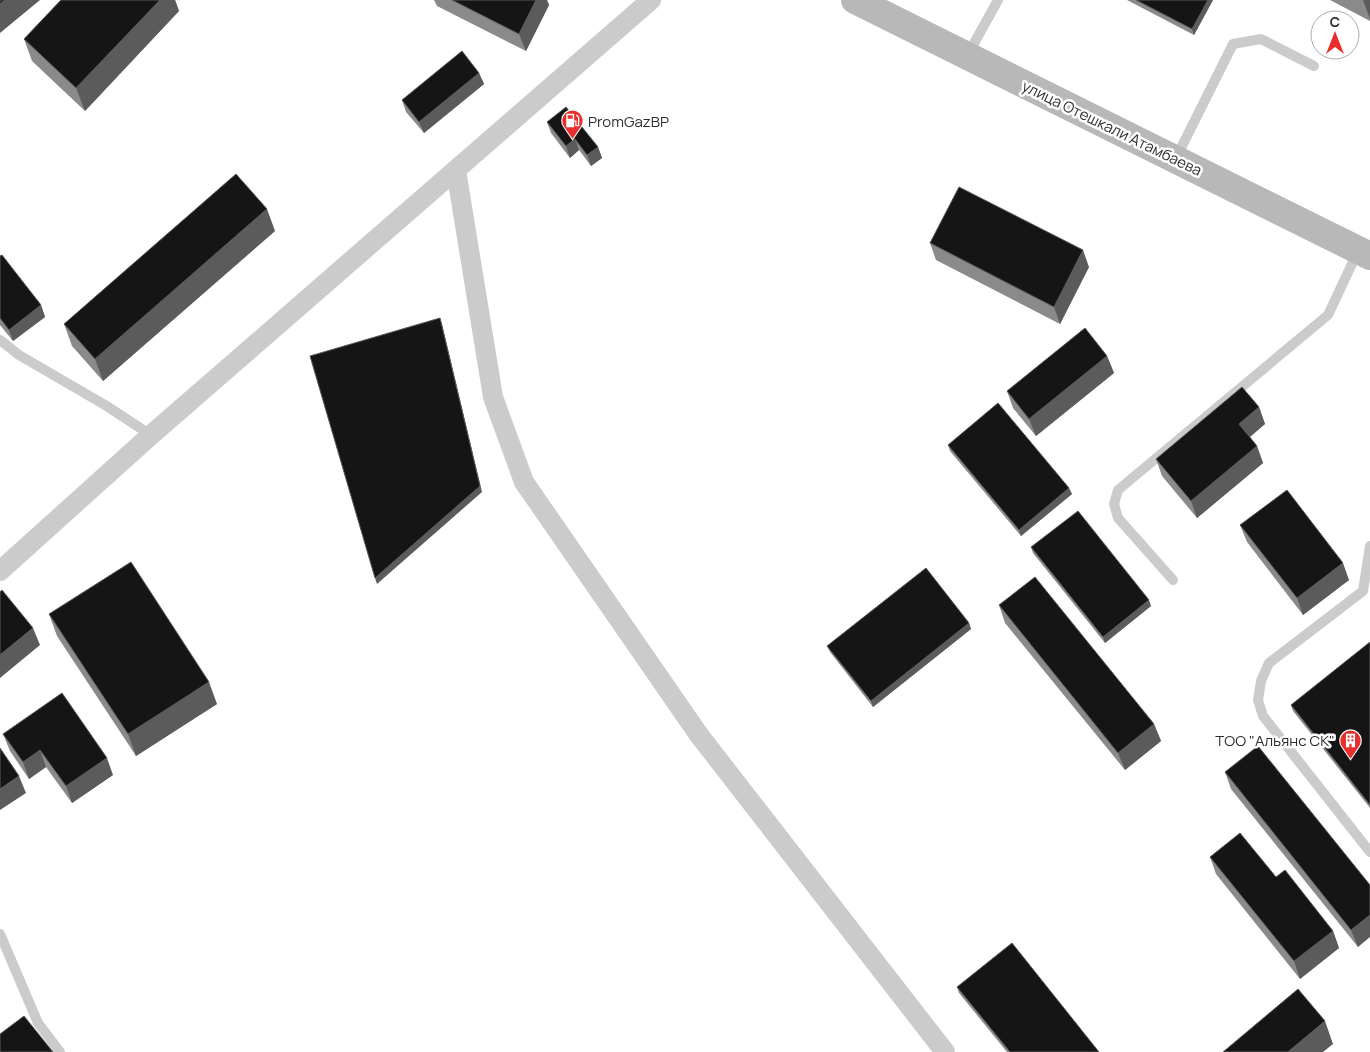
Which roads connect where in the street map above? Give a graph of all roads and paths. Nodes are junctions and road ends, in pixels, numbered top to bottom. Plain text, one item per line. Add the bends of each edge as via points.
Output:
1 (651, 0) edge
2 (855, 0) edge
3 (998, 0) edge
4 (967, 56) junction
5 (1314, 66) dead end
6 (1175, 159) junction
7 (456, 170) junction
8 (1364, 253) edge
9 (0, 340) edge
10 (151, 435) junction
11 (1370, 546) edge
12 (0, 570) edge
13 (1173, 580) dead end
14 (1370, 852) edge
15 (0, 934) edge
16 (60, 1052) edge
17 (945, 1052) edge

1 - 7 street
2 - 4 street, улица Отешкали Атамбаева
3 - 4 lane
4 - 6 street, улица Отешкали Атамбаева
5 - 6 lane via 1261,39 1233,44
6 - 8 street, улица Отешкали Атамбаева
7 - 10 street
7 - 17 street via 493,397 524,482 699,735
8 - 13 lane via 1328,315 1118,490 1114,504 1118,518
9 - 10 lane
10 - 12 street
11 - 14 lane via 1363,591 1269,663 1261,681 1258,700 1263,716
15 - 16 lane via 38,1023

